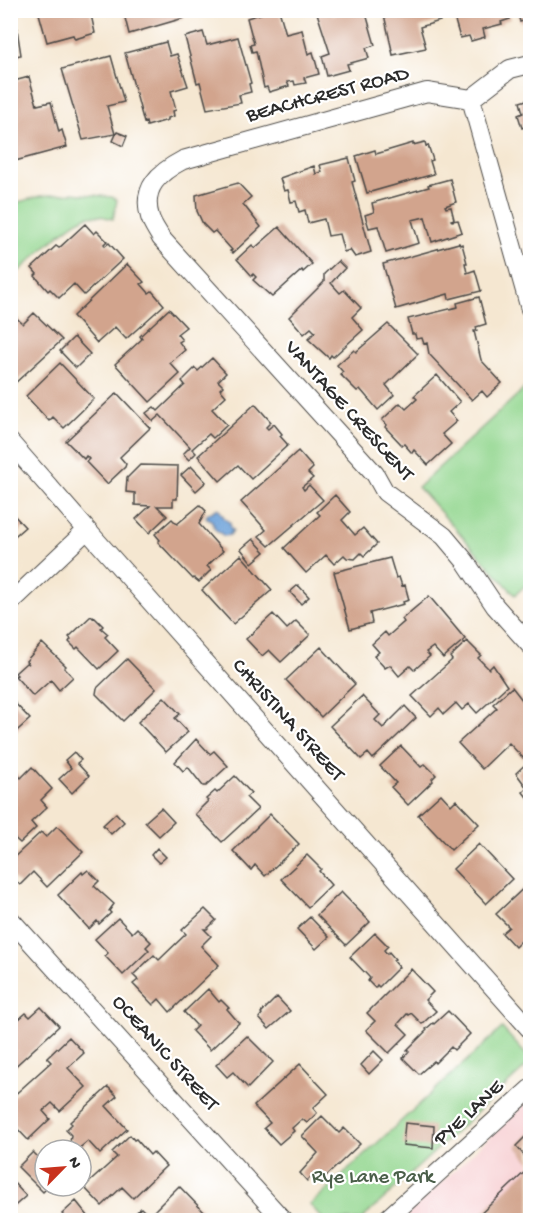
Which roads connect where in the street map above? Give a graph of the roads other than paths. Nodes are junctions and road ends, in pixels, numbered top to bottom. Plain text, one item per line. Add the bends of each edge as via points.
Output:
1 (531, 64) edge
2 (471, 99) junction
3 (148, 199) joint
4 (531, 309) edge
5 (10, 442) edge
6 (87, 531) junction
7 (10, 603) edge
8 (531, 645) edge
9 (10, 919) edge
10 (531, 1029) edge
11 (531, 1089) edge
12 (283, 1221) edge
13 (386, 1221) edge

1 - 2 street via 510,69
2 - 3 street, BEACHCREST ROAD via 427,92 183,160 154,180
2 - 4 street
3 - 8 street, VANTAGE CRESCENT via 150,216 161,238 375,474 385,492 444,536 495,606
5 - 6 street, CHRISTINA STREET
6 - 7 street
6 - 10 street, CHRISTINA STREET
9 - 12 street, OCEANIC STREET
11 - 13 street, PYE LANE

